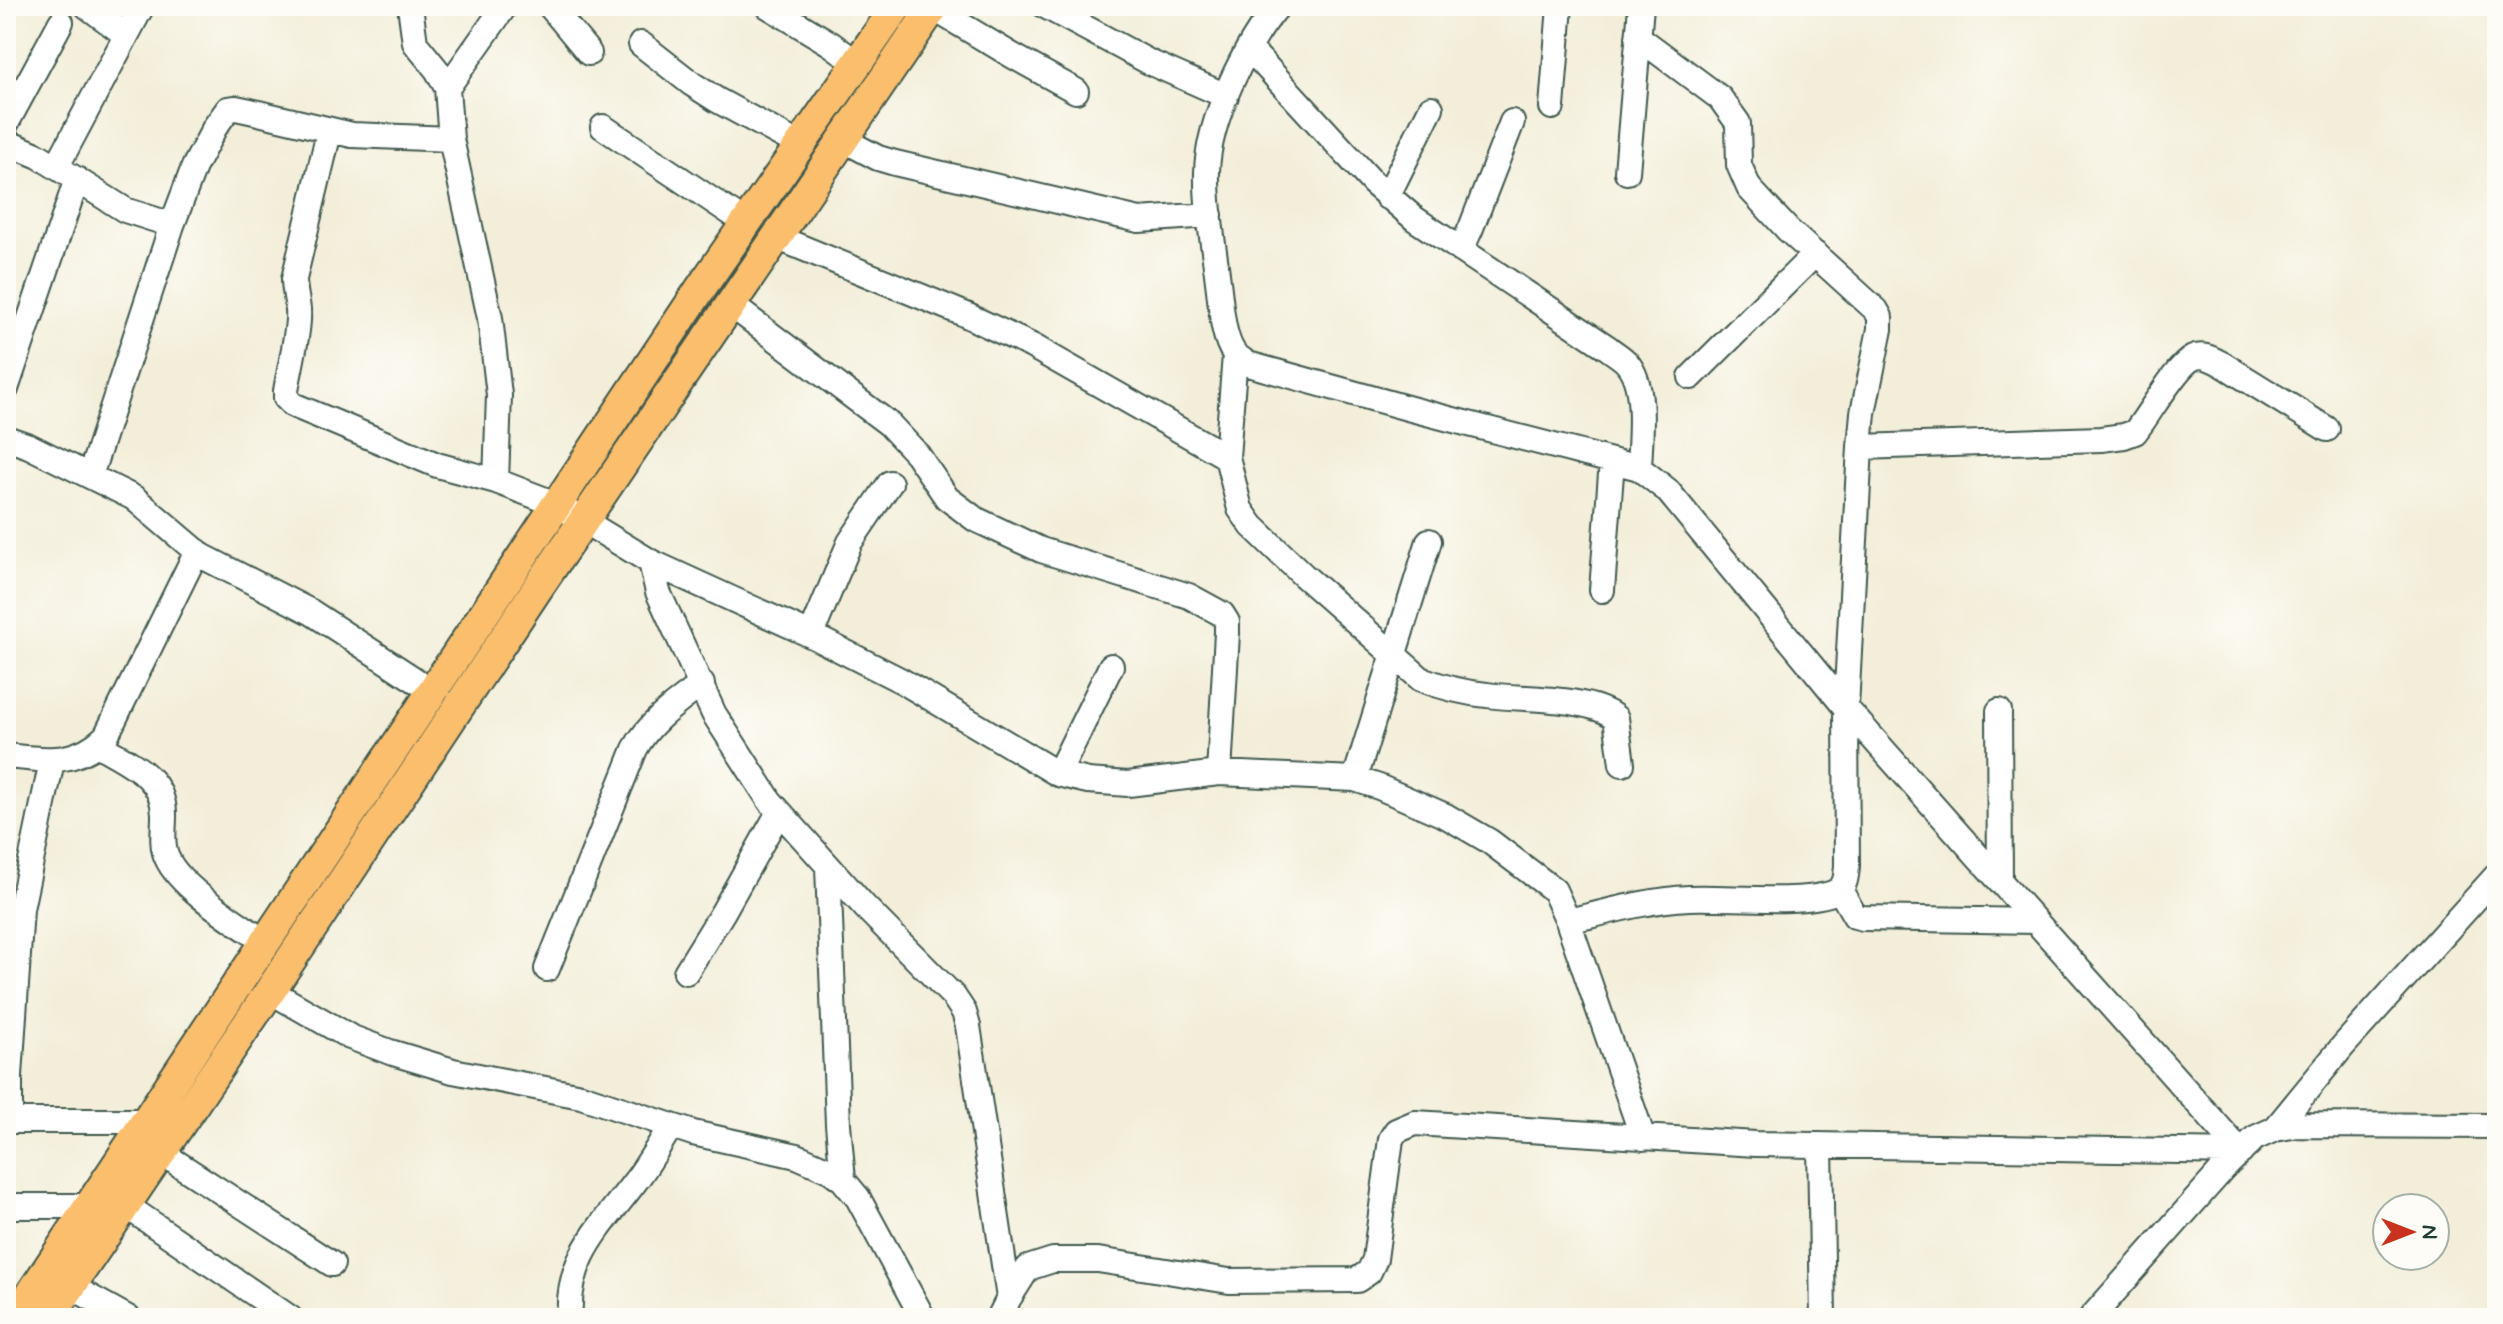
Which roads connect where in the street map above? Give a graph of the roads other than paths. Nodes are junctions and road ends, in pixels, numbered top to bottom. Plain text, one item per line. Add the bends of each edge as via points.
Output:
1 (87, 6) edge
2 (142, 6) edge
3 (410, 6) edge
4 (505, 6) edge
5 (550, 6) edge
6 (768, 6) edge
7 (897, 6) edge
8 (1045, 6) edge
9 (1278, 6) edge
10 (1560, 6) edge
11 (1641, 6) edge
12 (934, 7) edge
13 (61, 22) dead end
14 (126, 35) junction
15 (1638, 37) junction
16 (641, 44) dead end
17 (1249, 48) junction
18 (589, 53) dead end
19 (857, 63) junction
20 (447, 88) junction
21 (1076, 91) dead end
22 (1226, 96) junction
23 (1552, 107) dead end
24 (1431, 108) dead end
25 (1512, 122) dead end
26 (6, 124) edge
27 (603, 127) dead end
28 (329, 132) junction
29 (451, 139) junction
30 (842, 139) junction
31 (6, 142) edge
32 (800, 145) junction
33 (1627, 172) dead end
34 (67, 173) junction
35 (1387, 197) junction
36 (1210, 215) junction
37 (746, 223) junction
38 (172, 225) junction
39 (776, 237) junction
40 (1461, 250) junction
41 (1815, 254) junction
42 (730, 304) junction
43 (1235, 355) junction
44 (1691, 377) dead end
45 (6, 389) edge
46 (2327, 429) dead end
47 (6, 438) edge
48 (1860, 447) junction
49 (1227, 457) junction
50 (1612, 461) junction
51 (1639, 468) junction
52 (90, 476) junction
53 (496, 481) junction
54 (890, 483) dead end
55 (556, 504) junction
56 (584, 520) junction
57 (1429, 541) dead end
58 (197, 551) junction
59 (651, 562) junction
60 (1602, 590) dead end
61 (811, 635) junction
62 (1394, 657) junction
63 (1111, 666) dead end
64 (702, 684) junction
65 (432, 691) junction
66 (1846, 708) junction
67 (1999, 711) dead end
68 (97, 744) junction
69 (6, 756) edge
70 (52, 761) junction
71 (1622, 764) dead end
72 (1219, 773) junction
73 (1058, 774) junction
74 (1355, 779) junction
75 (779, 812) junction
76 (828, 867) junction
77 (2497, 875) edge
78 (2000, 882) junction
79 (1840, 890) junction
80 (1568, 921) junction
81 (2035, 921) junction
82 (265, 942) junction
83 (547, 969) dead end
84 (686, 972) dead end
85 (270, 991) junction
86 (8, 1121) edge
87 (145, 1121) junction
88 (671, 1126) junction
89 (2497, 1126) edge
90 (2275, 1129) junction
91 (1643, 1138) junction
92 (1820, 1145) junction
93 (160, 1152) junction
94 (2241, 1152) junction
95 (843, 1180) junction
96 (125, 1205) junction
97 (6, 1206) edge
98 (89, 1206) junction
99 (332, 1264) dead end
100 (70, 1286) junction
101 (1004, 1308) edge
102 (15, 1318) edge
103 (49, 1318) edge
104 (128, 1318) edge
105 (290, 1318) edge
106 (570, 1318) edge
107 (923, 1318) edge
108 (1823, 1318) edge
109 (2091, 1318) edge

1 - 14 street
2 - 14 street
3 - 20 street via 415,43
4 - 20 street
5 - 18 street
6 - 19 street
7 - 19 main road
8 - 22 street
9 - 17 street
10 - 23 street
11 - 15 street
12 - 21 street
12 - 30 main road
13 - 26 street
14 - 34 street
15 - 33 street
15 - 41 street via 1730,109 1738,123 1739,165 1749,188
16 - 32 street via 705,92
17 - 22 street
17 - 35 street
19 - 32 main road
20 - 29 street
22 - 36 street via 1207,170
24 - 35 street
25 - 40 street
27 - 37 street
28 - 29 street
28 - 38 street via 228,109 194,167
28 - 53 street via 294,279 298,308 286,398 302,410 437,465
29 - 53 street via 496,361
30 - 36 street via 895,163 1099,212 1139,220
30 - 39 main road
31 - 34 street
32 - 37 main road
34 - 38 street via 125,210
34 - 45 street
35 - 40 street
36 - 43 street via 1222,313
37 - 55 main road
38 - 52 street
39 - 42 main road
39 - 49 street via 1032,346
40 - 51 street via 1628,364 1640,399
41 - 44 street
41 - 48 street via 1880,317
42 - 56 main road
42 - 72 street via 889,424 947,498 975,519 1041,550 1189,596 1222,614 1227,633
43 - 49 street
43 - 50 street via 1248,364
46 - 48 street via 2222,364 2194,357 2135,432 2124,436
47 - 52 street
48 - 66 street
49 - 62 street via 1240,509 1252,526
50 - 51 street
50 - 60 street
51 - 66 street via 1667,490
52 - 58 street via 134,498
53 - 55 street
54 - 61 street via 850,542
55 - 56 street
55 - 65 main road
56 - 59 street
56 - 85 main road
57 - 62 street
58 - 65 street via 311,612
58 - 68 street via 106,736
59 - 61 street
59 - 64 street via 658,592
61 - 73 street via 902,681
62 - 71 street via 1421,679 1441,687 1606,710 1616,718
62 - 74 street
63 - 73 street
64 - 75 street via 714,714
64 - 83 street via 642,736
65 - 82 main road
66 - 78 street
66 - 79 street via 1847,866
67 - 78 street
68 - 70 street via 82,754
68 - 82 street via 141,771 162,794 164,846 173,869
69 - 70 street
70 - 86 street via 21,909
72 - 73 street via 1128,784
72 - 74 street
74 - 80 street via 1446,816 1489,841 1554,890
75 - 76 street
75 - 84 street
76 - 95 street
76 - 101 street via 964,1012
77 - 90 street
78 - 81 street
79 - 80 street via 1803,898 1686,898
79 - 81 street via 1855,916 1863,918
80 - 91 street
81 - 94 street
82 - 87 main road
85 - 88 street via 350,1037 390,1052 453,1071 581,1096
85 - 93 main road
86 - 87 street
87 - 98 main road
88 - 95 street via 797,1156
88 - 106 street via 579,1260 571,1283
89 - 90 street
90 - 94 street
91 - 92 street
91 - 101 street via 1415,1123 1391,1139 1375,1259 1357,1280 1229,1281 1098,1260 1053,1260 1028,1268
92 - 94 street
92 - 108 street
93 - 96 main road
93 - 99 street
94 - 109 street
95 - 107 street via 873,1223
96 - 100 main road
96 - 105 street
97 - 98 street
98 - 102 main road
100 - 103 main road
100 - 104 street

